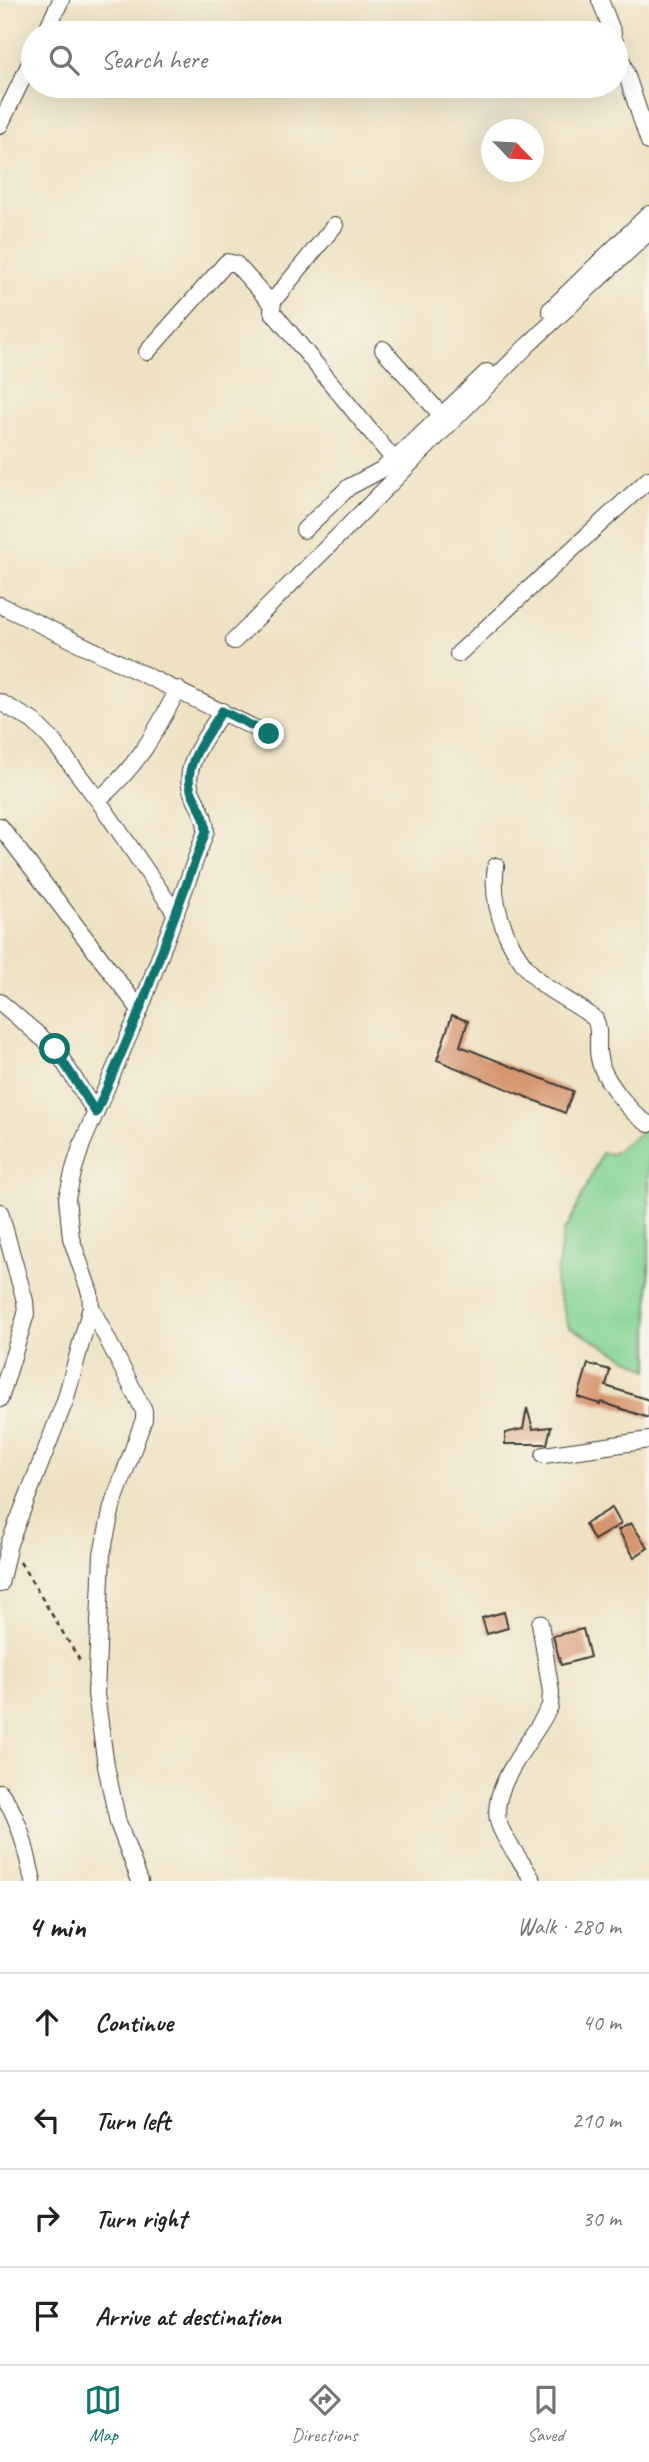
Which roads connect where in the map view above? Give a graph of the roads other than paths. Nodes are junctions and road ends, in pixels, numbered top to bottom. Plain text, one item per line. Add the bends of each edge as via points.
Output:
1 (61, 0) edge
2 (600, 0) edge
3 (51, 21) edge
4 (608, 21) edge
5 (628, 79) edge
6 (21, 82) edge
7 (0, 125) edge
8 (649, 142) edge
9 (649, 214) edge
10 (335, 225) dead end
11 (649, 232) edge
12 (272, 304) junction
13 (383, 349) dead end
14 (147, 352) dead end
15 (442, 415) junction
16 (394, 460) junction
17 (649, 479) edge
18 (304, 530) dead end
19 (0, 605) edge
20 (234, 641) dead end
21 (458, 654) dead end
22 (178, 689) junction
23 (0, 702) edge
24 (222, 711) junction
25 (269, 734) dead end
26 (98, 800) junction
27 (0, 826) edge
28 (496, 866) dead end
29 (176, 914) junction
30 (0, 1002) edge
31 (140, 1010) junction
32 (96, 1113) junction
33 (649, 1124) edge
34 (0, 1212) edge
35 (91, 1307) junction
36 (0, 1399) edge
37 (649, 1440) edge
38 (544, 1455) dead end
39 (4, 1539) edge
40 (0, 1584) edge
41 (540, 1623) dead end
42 (0, 1792) edge
43 (33, 1881) edge
44 (140, 1881) edge
45 (533, 1881) edge

1 - 3 street
2 - 4 street
5 - 8 street
6 - 7 street
9 - 15 street
10 - 12 street
11 - 20 street via 528,345
12 - 14 street via 236,264 227,262
12 - 16 street via 276,318
13 - 15 street
15 - 16 street
16 - 18 street via 349,487
17 - 21 street
19 - 22 street
22 - 24 street
22 - 26 street via 140,756 122,780
23 - 26 street via 33,721
24 - 25 street
24 - 29 street via 190,773 191,789 206,817 206,831
26 - 29 street
27 - 31 street
28 - 33 street via 498,911 524,965 544,985 595,1018 604,1071 634,1114
29 - 31 street
30 - 32 street via 55,1049
31 - 32 street
32 - 35 street via 67,1198 71,1238
34 - 36 street via 26,1314
35 - 39 street via 56,1429
35 - 44 street via 144,1412 112,1507 102,1554 96,1694 118,1823
37 - 38 street
39 - 40 street
41 - 45 street via 550,1706 503,1785 496,1807 499,1825
42 - 43 street via 19,1827

